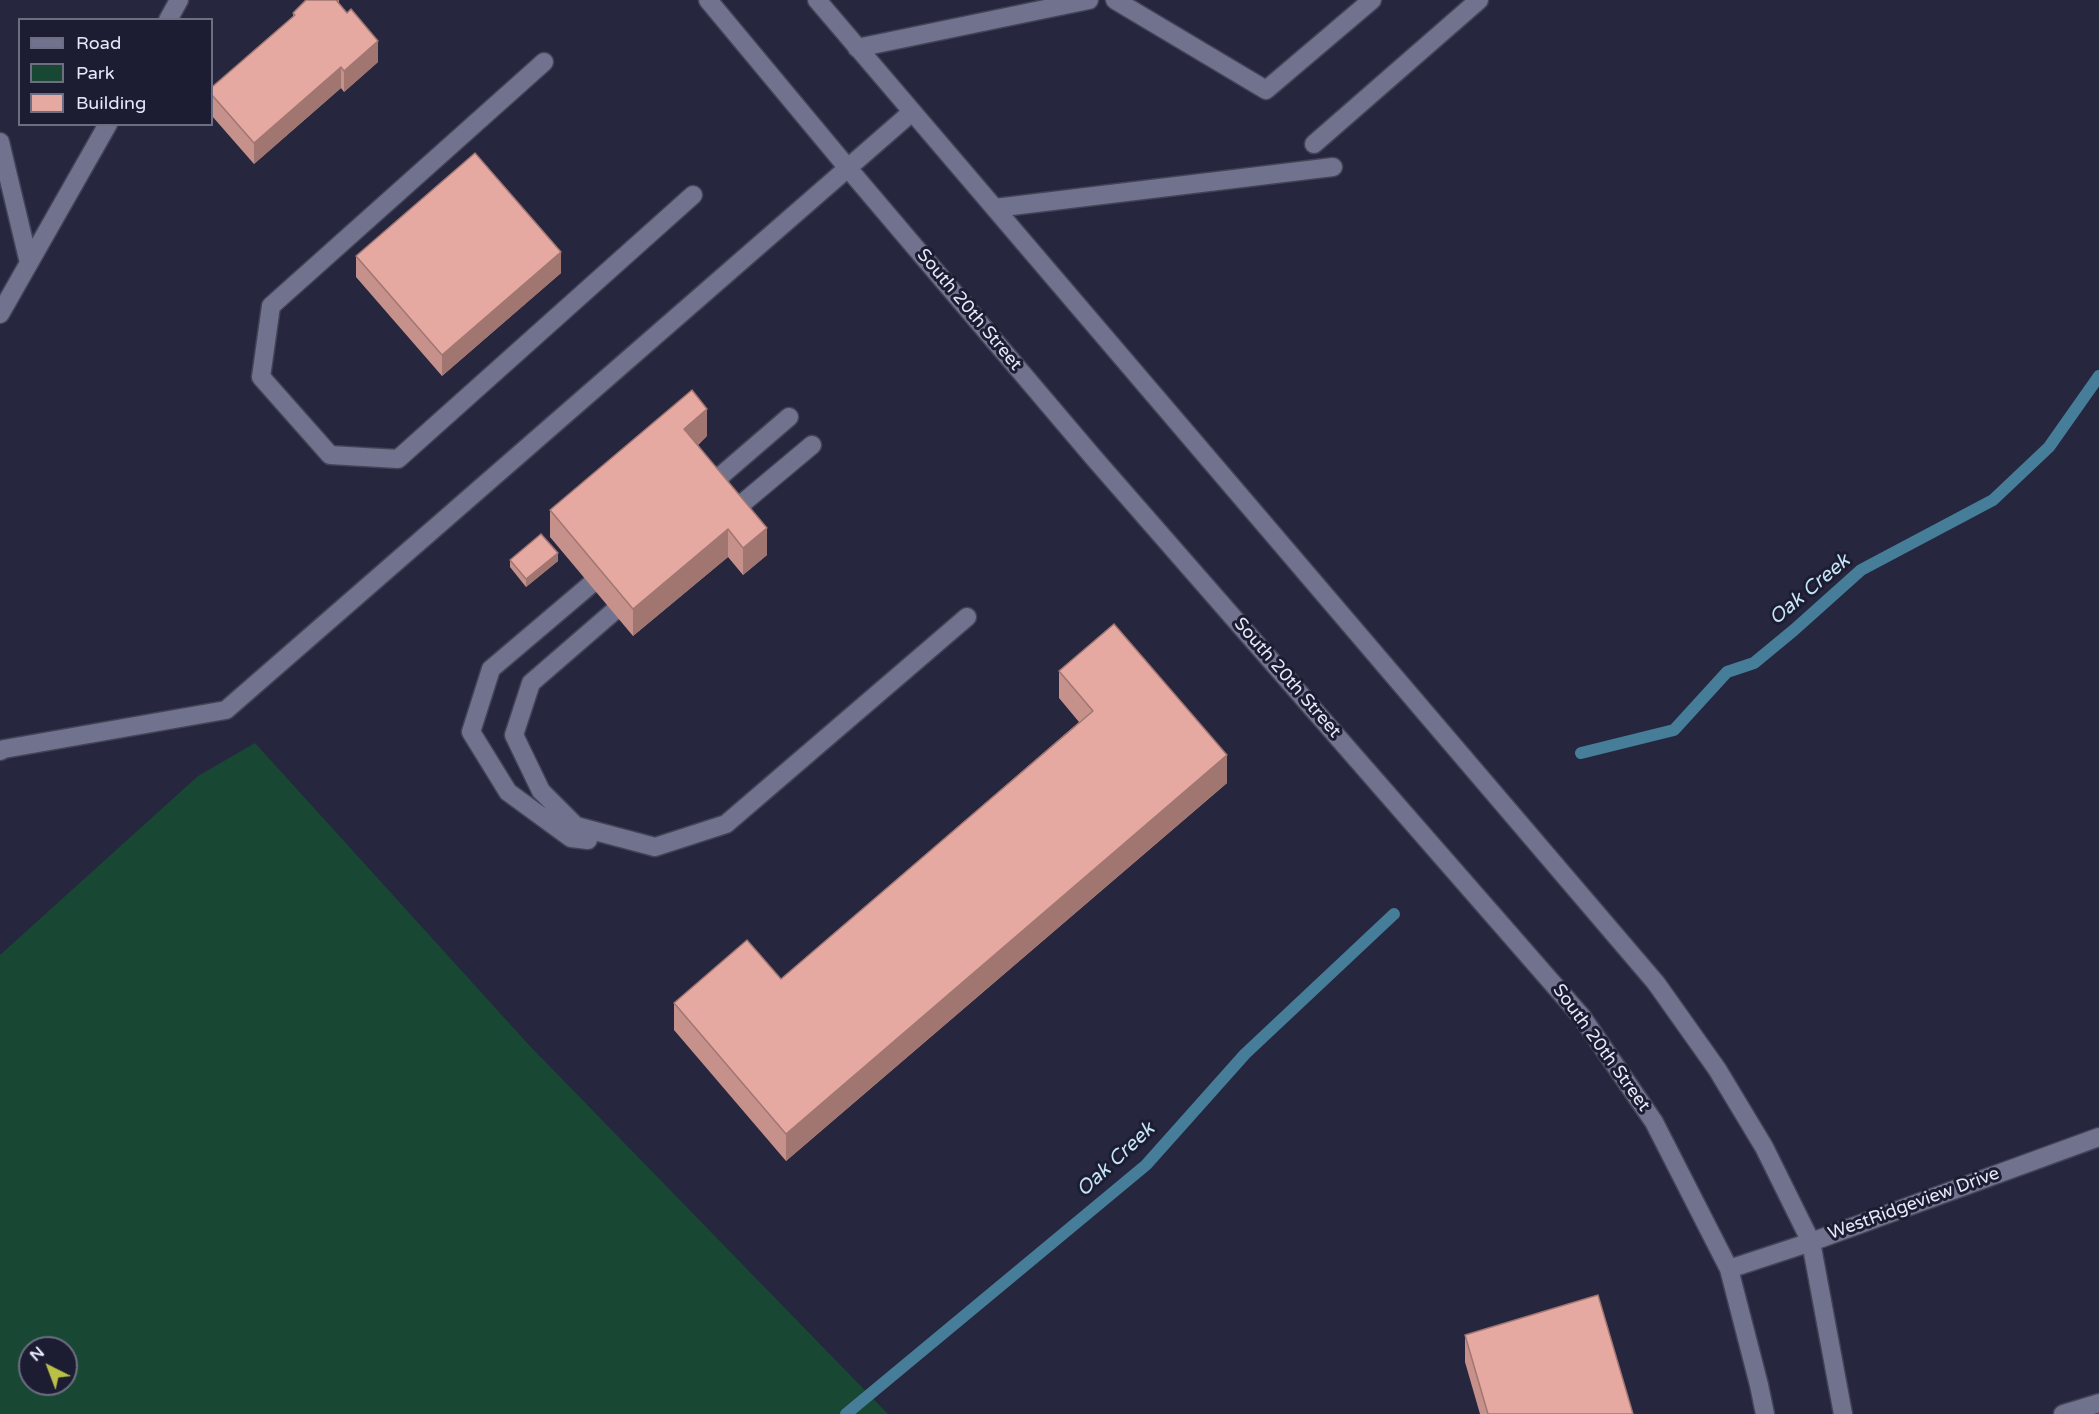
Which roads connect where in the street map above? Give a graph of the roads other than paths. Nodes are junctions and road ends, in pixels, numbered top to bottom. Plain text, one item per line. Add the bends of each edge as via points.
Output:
1 (179, 0) edge
2 (708, 0) edge
3 (817, 0) edge
4 (1089, 0) edge
5 (1115, 0) edge
6 (1372, 0) edge
7 (1479, 0) edge
8 (169, 18) edge
9 (857, 48) junction
10 (544, 62) dead end
11 (912, 112) junction
12 (107, 126) edge
13 (0, 142) edge
14 (1314, 144) dead end
15 (1334, 166) dead end
16 (847, 167) junction
17 (693, 195) dead end
18 (994, 208) junction
19 (29, 263) junction
20 (0, 314) edge
21 (789, 417) dead end
22 (812, 445) dead end
23 (709, 486) edge
24 (732, 512) edge
25 (590, 585) edge
26 (613, 612) edge
27 (967, 617) dead end
28 (1, 747) edge
29 (655, 847) junction
30 (2099, 1137) edge
31 (1811, 1242) junction
32 (1729, 1269) junction
33 (2099, 1403) edge
34 (1765, 1414) edge
35 (1843, 1414) edge
36 (2062, 1414) edge

1 - 8 street
2 - 16 street, South 20th Street
3 - 9 street
4 - 9 street
5 - 6 street via 1266,90
7 - 14 street
9 - 11 street
10 - 17 street via 271,306 261,376 330,455 398,459
11 - 16 street
11 - 18 street
12 - 19 street
13 - 19 street
15 - 18 street
16 - 28 street via 226,710
16 - 32 street, South 20th Street via 1094,458 1582,1017 1654,1122
18 - 31 street via 1656,983 1717,1069 1764,1147
19 - 20 street
21 - 23 street
22 - 24 street
25 - 29 street via 491,669 471,732 508,792 572,838
26 - 29 street via 531,683 514,735 541,791 576,826
27 - 29 street via 726,824
30 - 31 street, WestRidgeview Drive
31 - 32 street, WestRidgeview Drive
31 - 35 street
32 - 34 street, South 20th Street
33 - 36 street

